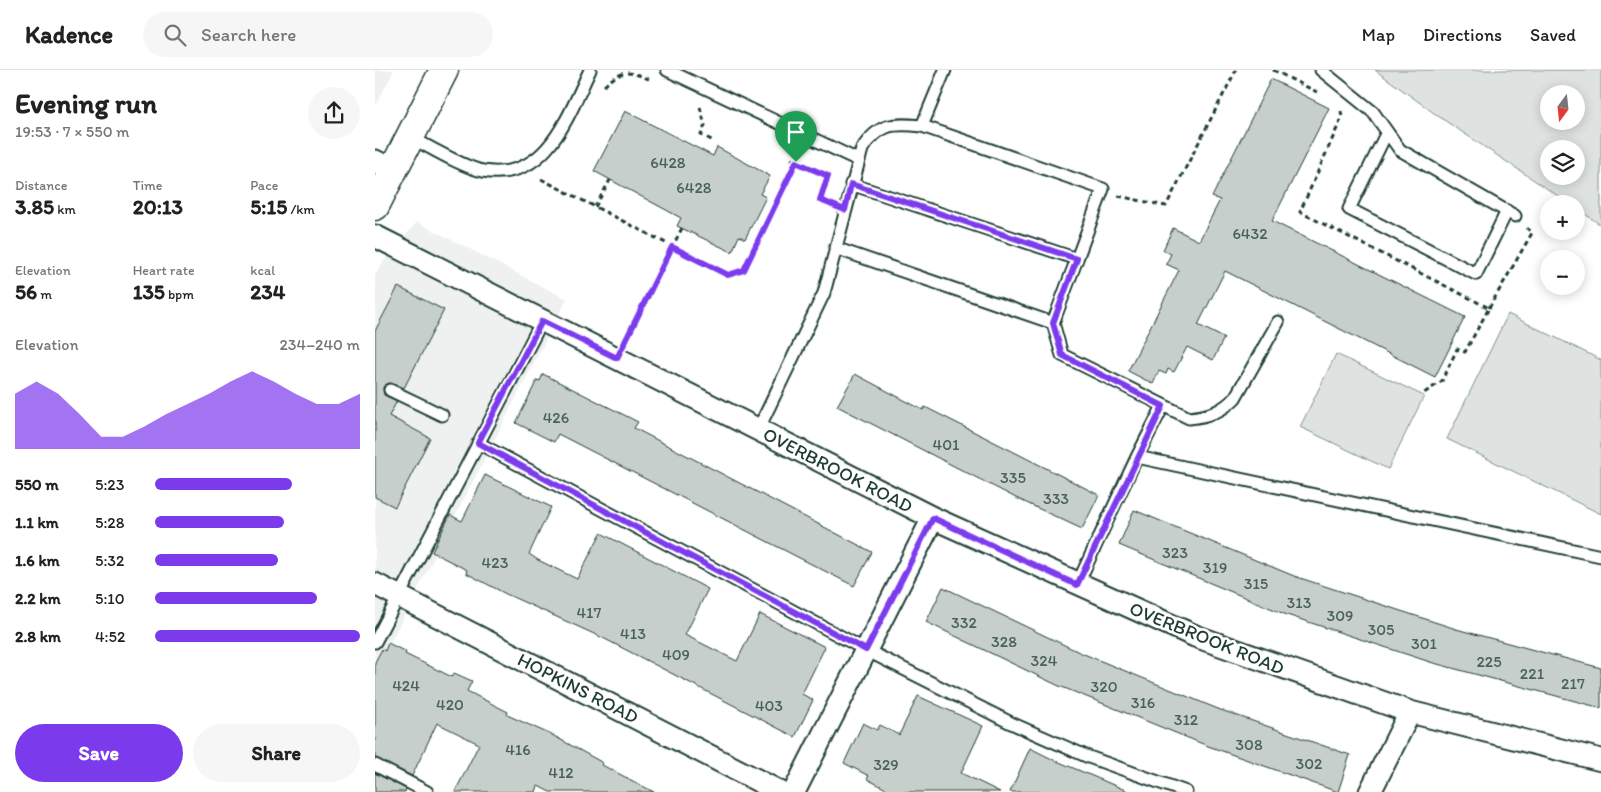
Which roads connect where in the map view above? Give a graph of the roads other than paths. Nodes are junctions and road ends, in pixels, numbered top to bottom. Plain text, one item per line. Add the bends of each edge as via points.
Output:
1 (444, 70) edge
2 (590, 70) edge
3 (667, 70) edge
4 (945, 70) edge
5 (1321, 70) edge
6 (922, 126) junction
7 (1387, 132) junction
8 (410, 136) junction
9 (858, 160) junction
10 (384, 166) edge
11 (851, 184) junction
12 (375, 206) edge
13 (375, 236) edge
14 (835, 248) junction
15 (1077, 259) junction
16 (542, 321) junction
17 (1278, 322) dead end
18 (1053, 323) junction
19 (390, 390) dead end
20 (1163, 406) junction
21 (442, 415) dead end
22 (758, 430) junction
23 (478, 443) junction
24 (1137, 457) junction
25 (933, 518) junction
26 (1601, 556) edge
27 (375, 584) edge
28 (1077, 585) junction
29 (399, 596) junction
30 (375, 642) edge
31 (866, 650) junction
32 (1410, 712) junction
33 (1601, 760) edge
34 (375, 765) edge
35 (427, 792) edge
36 (780, 792) edge
37 (794, 792) edge
38 (1185, 792) edge
39 (1370, 792) edge

1 - 8 main road
2 - 8 lane via 551,147 531,162 509,170 482,171
3 - 9 lane
4 - 6 lane
5 - 7 lane via 1373,112
6 - 9 lane via 885,126 868,139
6 - 15 lane via 1103,189
7 - 7 lane via 1400,150 1511,213 1476,274 1349,209
8 - 10 main road
9 - 11 lane
10 - 12 main road
11 - 14 lane
11 - 15 lane
13 - 16 street, OVERBROOK ROAD
14 - 18 lane
14 - 22 lane via 824,293
15 - 18 lane
16 - 22 street, OVERBROOK ROAD
16 - 23 lane
17 - 20 lane via 1235,398 1225,408 1208,416 1189,418
18 - 20 lane via 1062,355
19 - 21 lane
20 - 24 lane
22 - 25 street, OVERBROOK ROAD
23 - 29 lane
23 - 31 lane
24 - 26 lane
24 - 28 lane
25 - 28 street, OVERBROOK ROAD
25 - 31 street
27 - 29 street, HOPKINS ROAD
28 - 32 street, OVERBROOK ROAD via 1195,636
29 - 30 lane
29 - 36 street, HOPKINS ROAD
31 - 37 street
31 - 38 lane via 1011,723
32 - 33 street, OVERBROOK ROAD
32 - 39 street
34 - 35 lane

